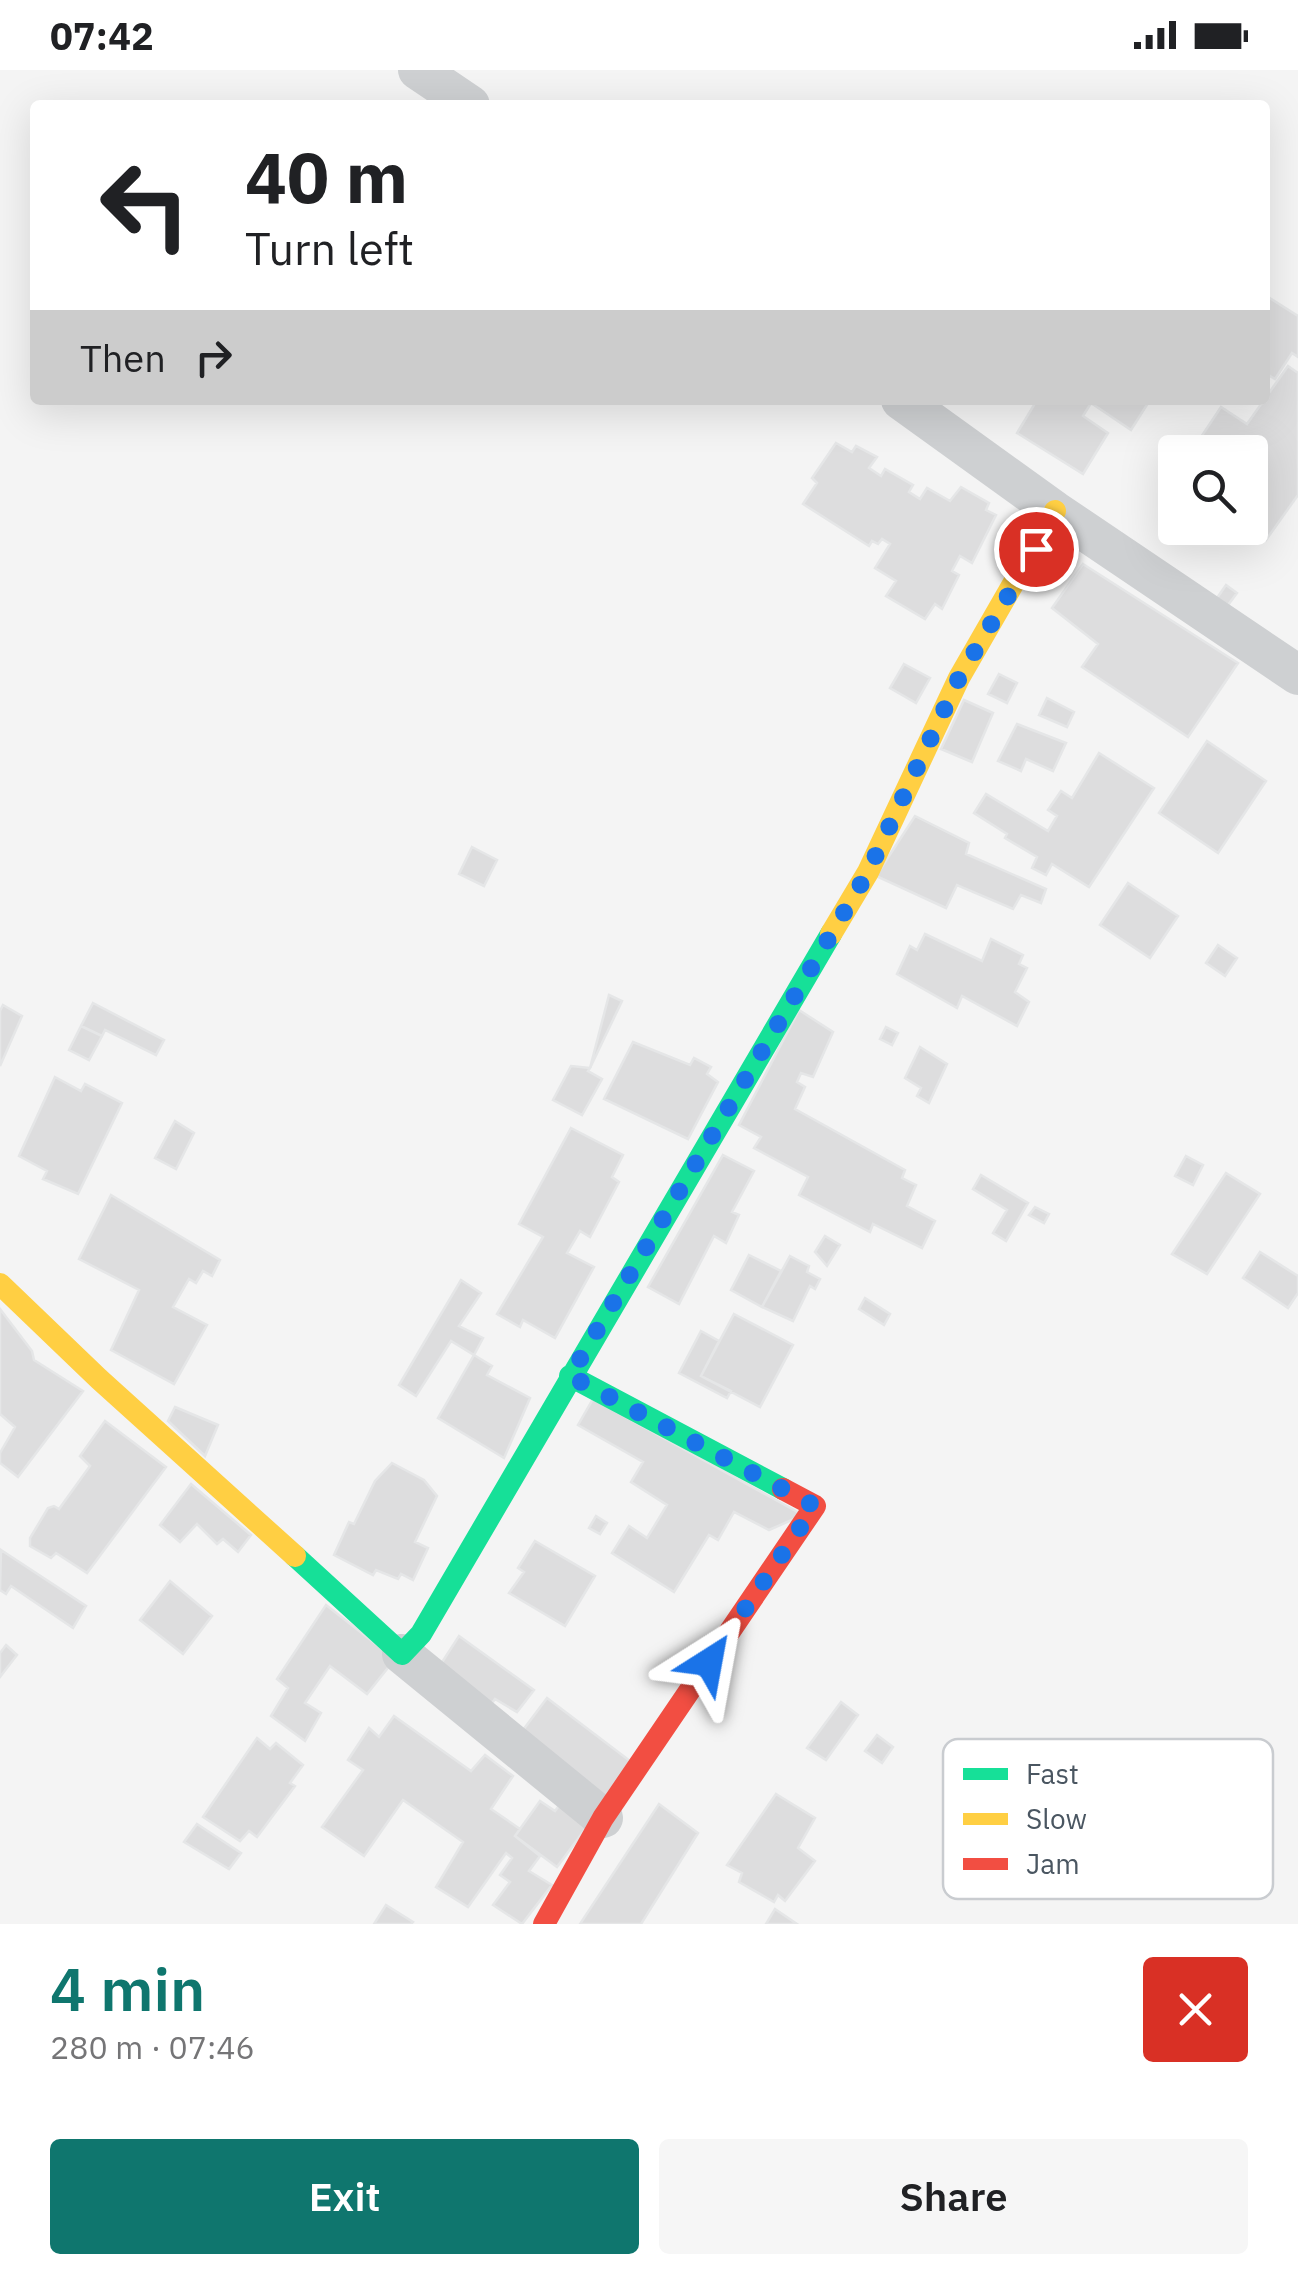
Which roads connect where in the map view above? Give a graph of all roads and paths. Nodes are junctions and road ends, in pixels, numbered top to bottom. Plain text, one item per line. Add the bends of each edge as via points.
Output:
1 (418, 70) edge
2 (463, 100) edge
3 (908, 405) edge
4 (1055, 512) junction
5 (1298, 676) edge
6 (0, 1284) edge
7 (570, 1376) junction
8 (402, 1654) junction
9 (603, 1818) junction
10 (544, 1924) edge

1 - 2 street
3 - 4 street
4 - 5 street
4 - 7 street via 959,678 868,872
6 - 8 street via 100,1383
7 - 8 street via 422,1634
7 - 9 street via 815,1506
8 - 9 street
9 - 10 street

